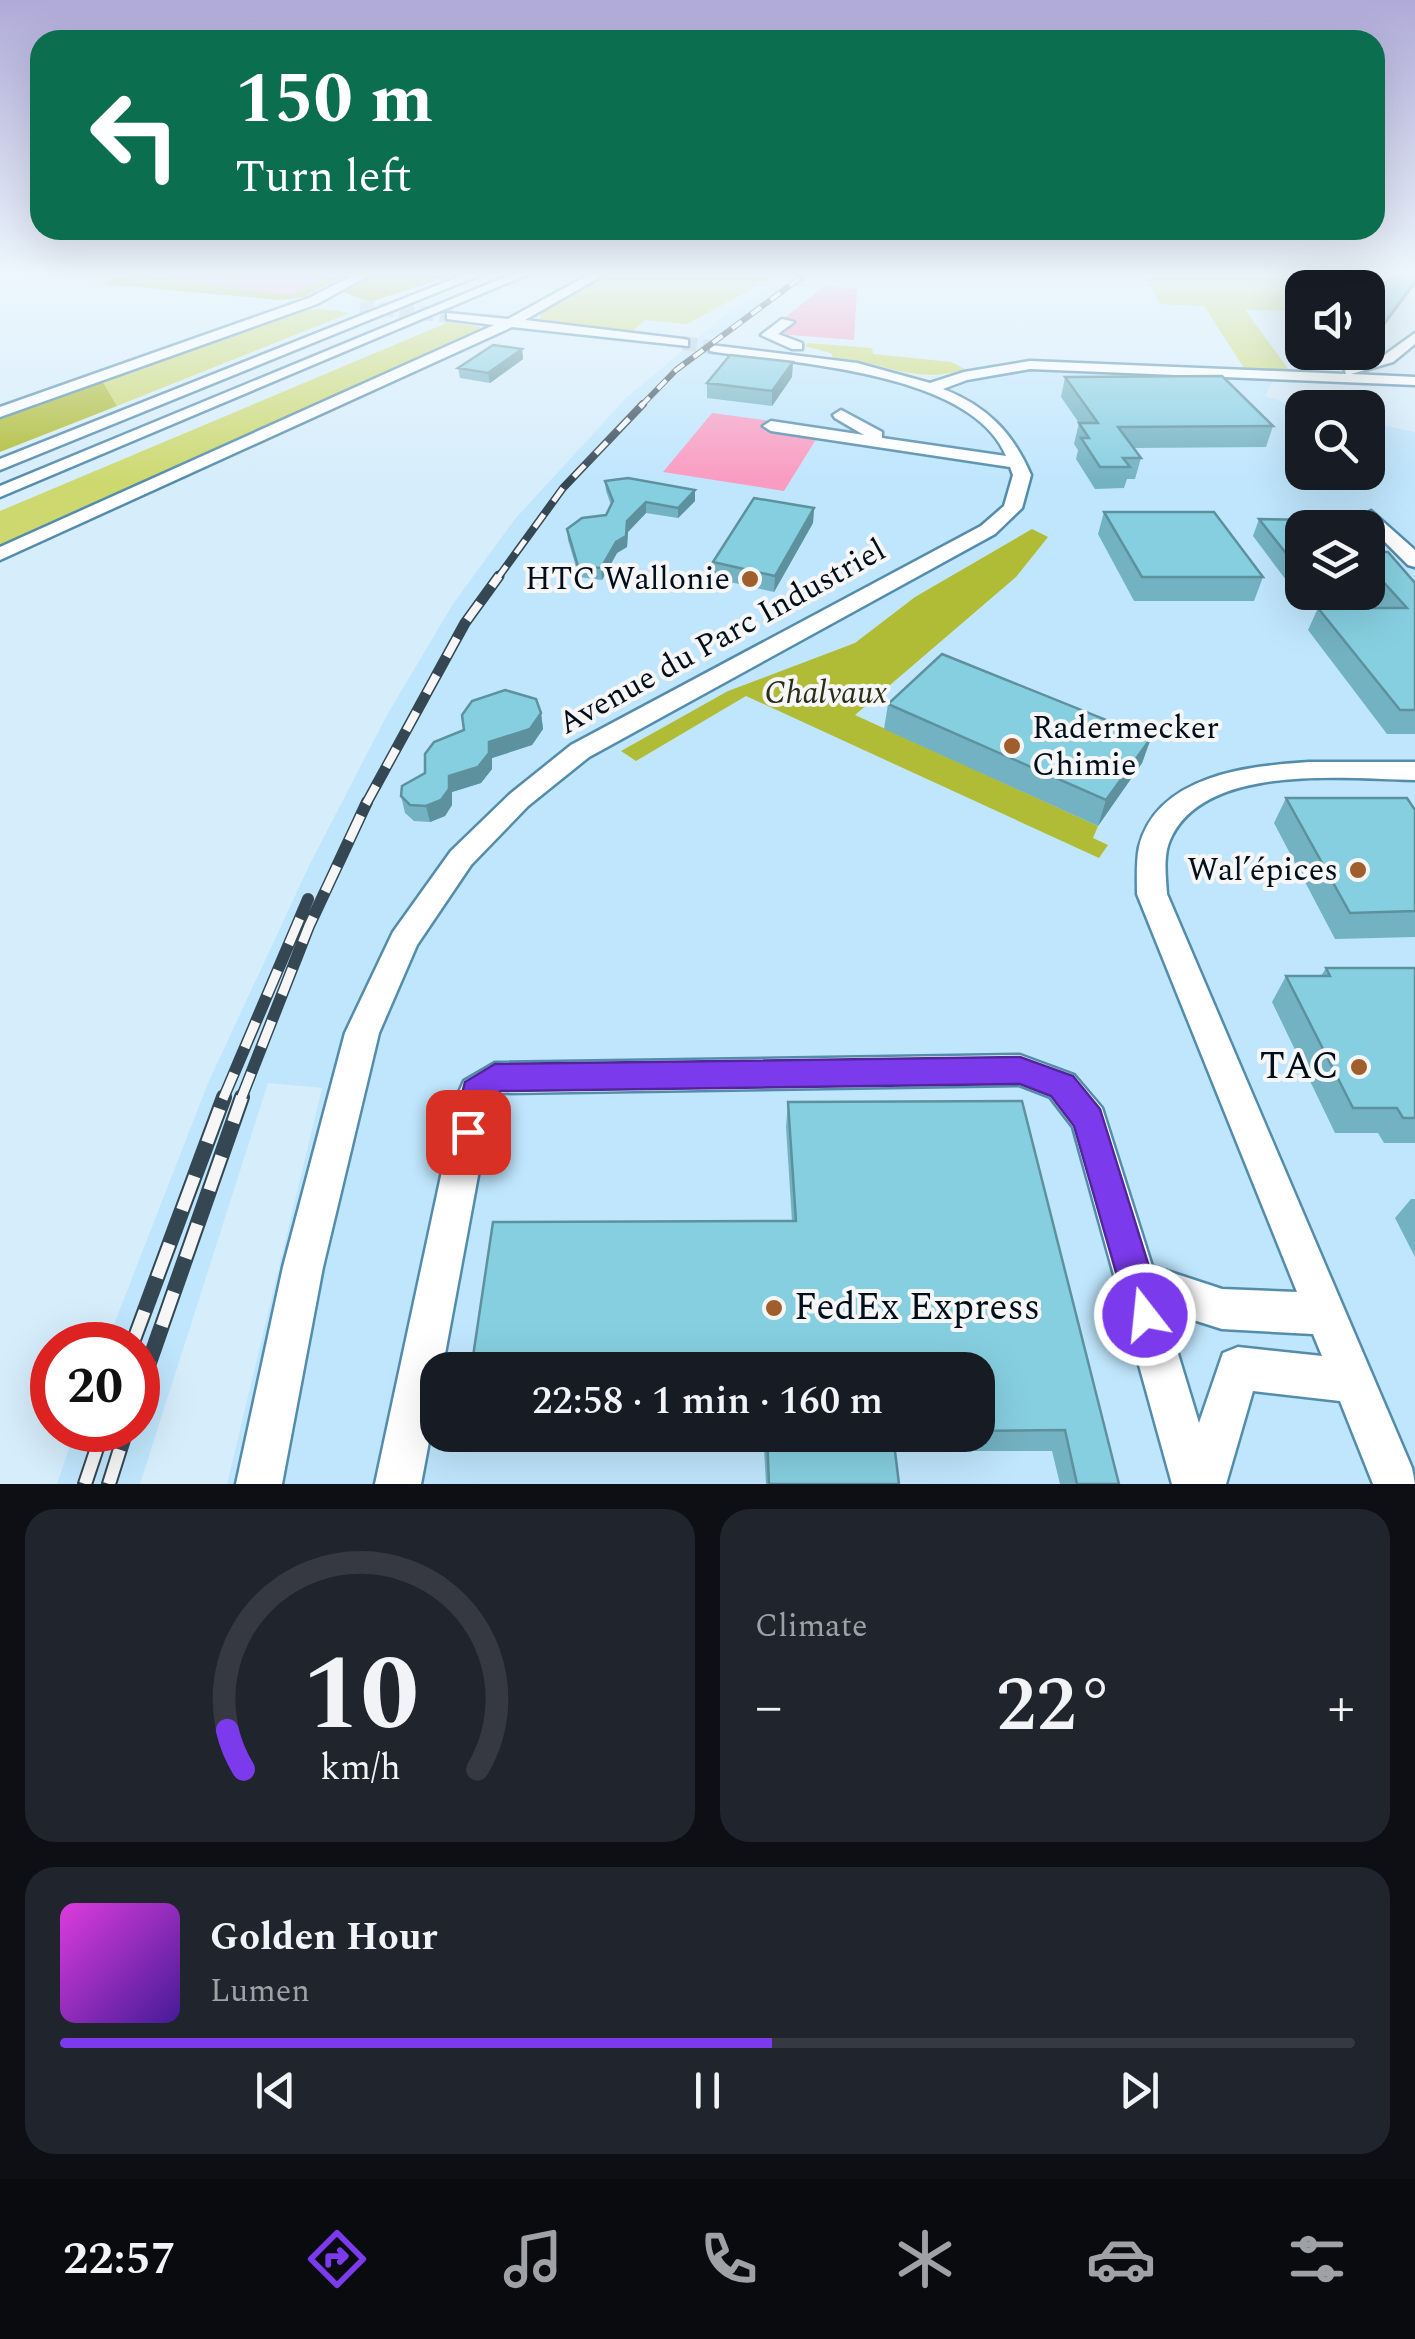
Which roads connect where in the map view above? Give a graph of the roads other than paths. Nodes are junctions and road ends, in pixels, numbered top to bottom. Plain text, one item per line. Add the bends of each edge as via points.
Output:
1 (197, 342) edge
2 (305, 342) edge
3 (359, 342) edge
4 (467, 342) edge
5 (669, 342) edge
6 (783, 342) edge
7 (1409, 342) edge
8 (683, 344) tunnel mouth
9 (714, 348) tunnel mouth
10 (826, 361) junction
11 (1330, 376) junction
12 (1415, 381) edge
13 (930, 388) junction
14 (0, 412) edge
15 (841, 416) dead end
16 (771, 426) dead end
17 (899, 446) junction
18 (1018, 463) junction
19 (0, 464) edge
20 (0, 492) edge
21 (1385, 531) edge
22 (0, 554) edge
23 (1415, 561) edge
24 (1415, 771) edge
25 (1136, 1281) junction
26 (1325, 1314) junction
27 (1353, 1382) junction
28 (259, 1484) edge
29 (398, 1484) edge
30 (1195, 1484) edge
31 (1203, 1484) edge
32 (1396, 1484) edge

1 - 14 street
2 - 19 street
3 - 20 street
4 - 22 street
5 - 8 street
6 - 10 street via 826,353
7 - 11 street via 1388,359
9 - 10 street
10 - 13 street
11 - 12 street
11 - 13 street via 1030,365
13 - 18 street via 989,421
15 - 17 street
16 - 17 street
17 - 18 street
18 - 28 street, Avenue du Parc Industriel via 1022,475 1013,508 988,530 580,751 461,858 404,940 362,1033 303,1267
21 - 23 street
24 - 26 street via 1264,772 1207,788 1172,811 1154,842 1152,894
25 - 26 street via 1222,1308
25 - 29 street via 1089,1120 1062,1086 1020,1070 495,1078 476,1092
25 - 30 street
26 - 27 street
27 - 31 street via 1238,1368
27 - 32 street

